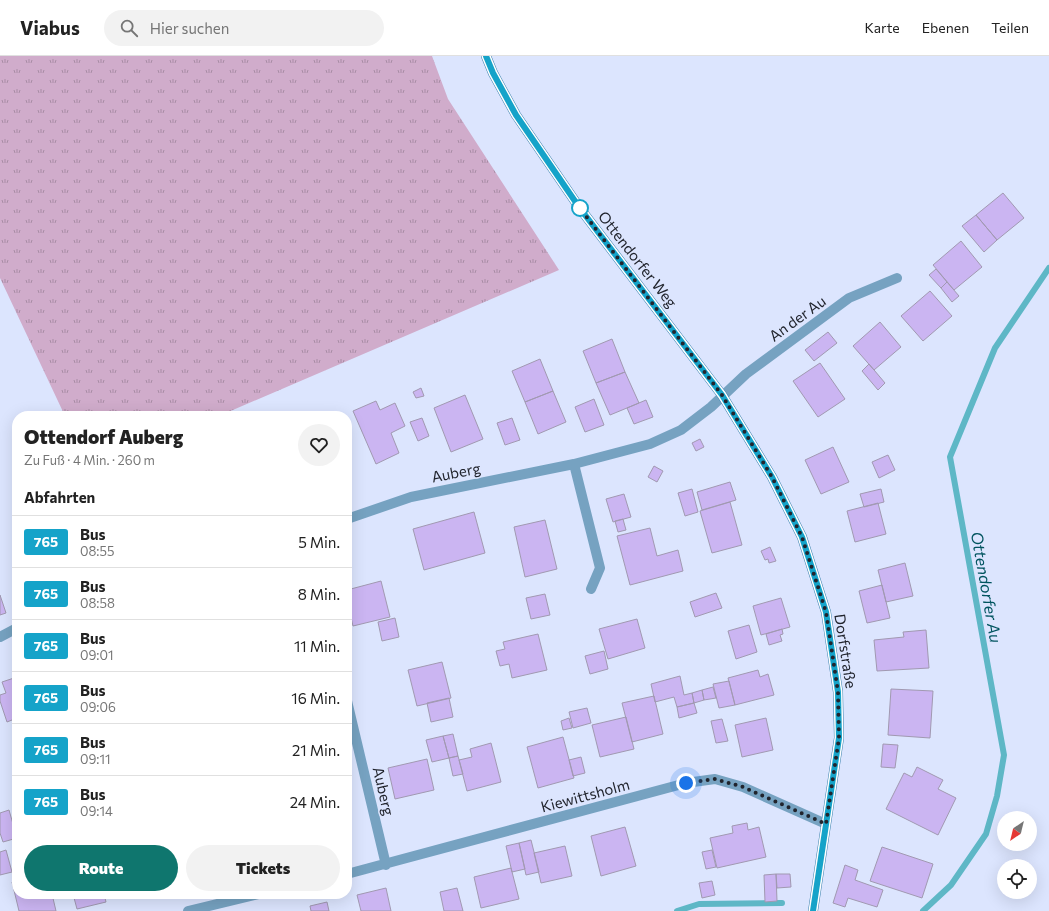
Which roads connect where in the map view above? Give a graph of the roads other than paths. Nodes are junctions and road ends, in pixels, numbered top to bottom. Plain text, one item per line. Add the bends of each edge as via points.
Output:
1 (486, 56) edge
2 (897, 278) dead end
3 (722, 395) junction
4 (574, 464) junction
5 (352, 517) edge
6 (591, 589) dead end
7 (12, 631) edge
8 (0, 637) edge
9 (352, 722) edge
10 (826, 824) junction
11 (386, 865) junction
12 (352, 873) edge
13 (238, 899) edge
14 (188, 911) edge
15 (813, 911) edge

1 - 3 main road, Ottendorfer Weg via 516,115 579,207
2 - 3 street, An der Au via 849,298 746,374
3 - 4 street, Auberg via 711,407 676,432 650,444
3 - 10 main road, Dorfstraße via 772,477 802,537 826,612 838,692 839,738
4 - 5 street, Auberg via 411,497
4 - 6 street via 600,568
7 - 8 street
9 - 11 street, Auberg
10 - 11 street, Kiewittsholm via 743,787 715,779 686,783
10 - 15 main road, Dorfstraße
11 - 12 street, Kiewittsholm
13 - 14 street

